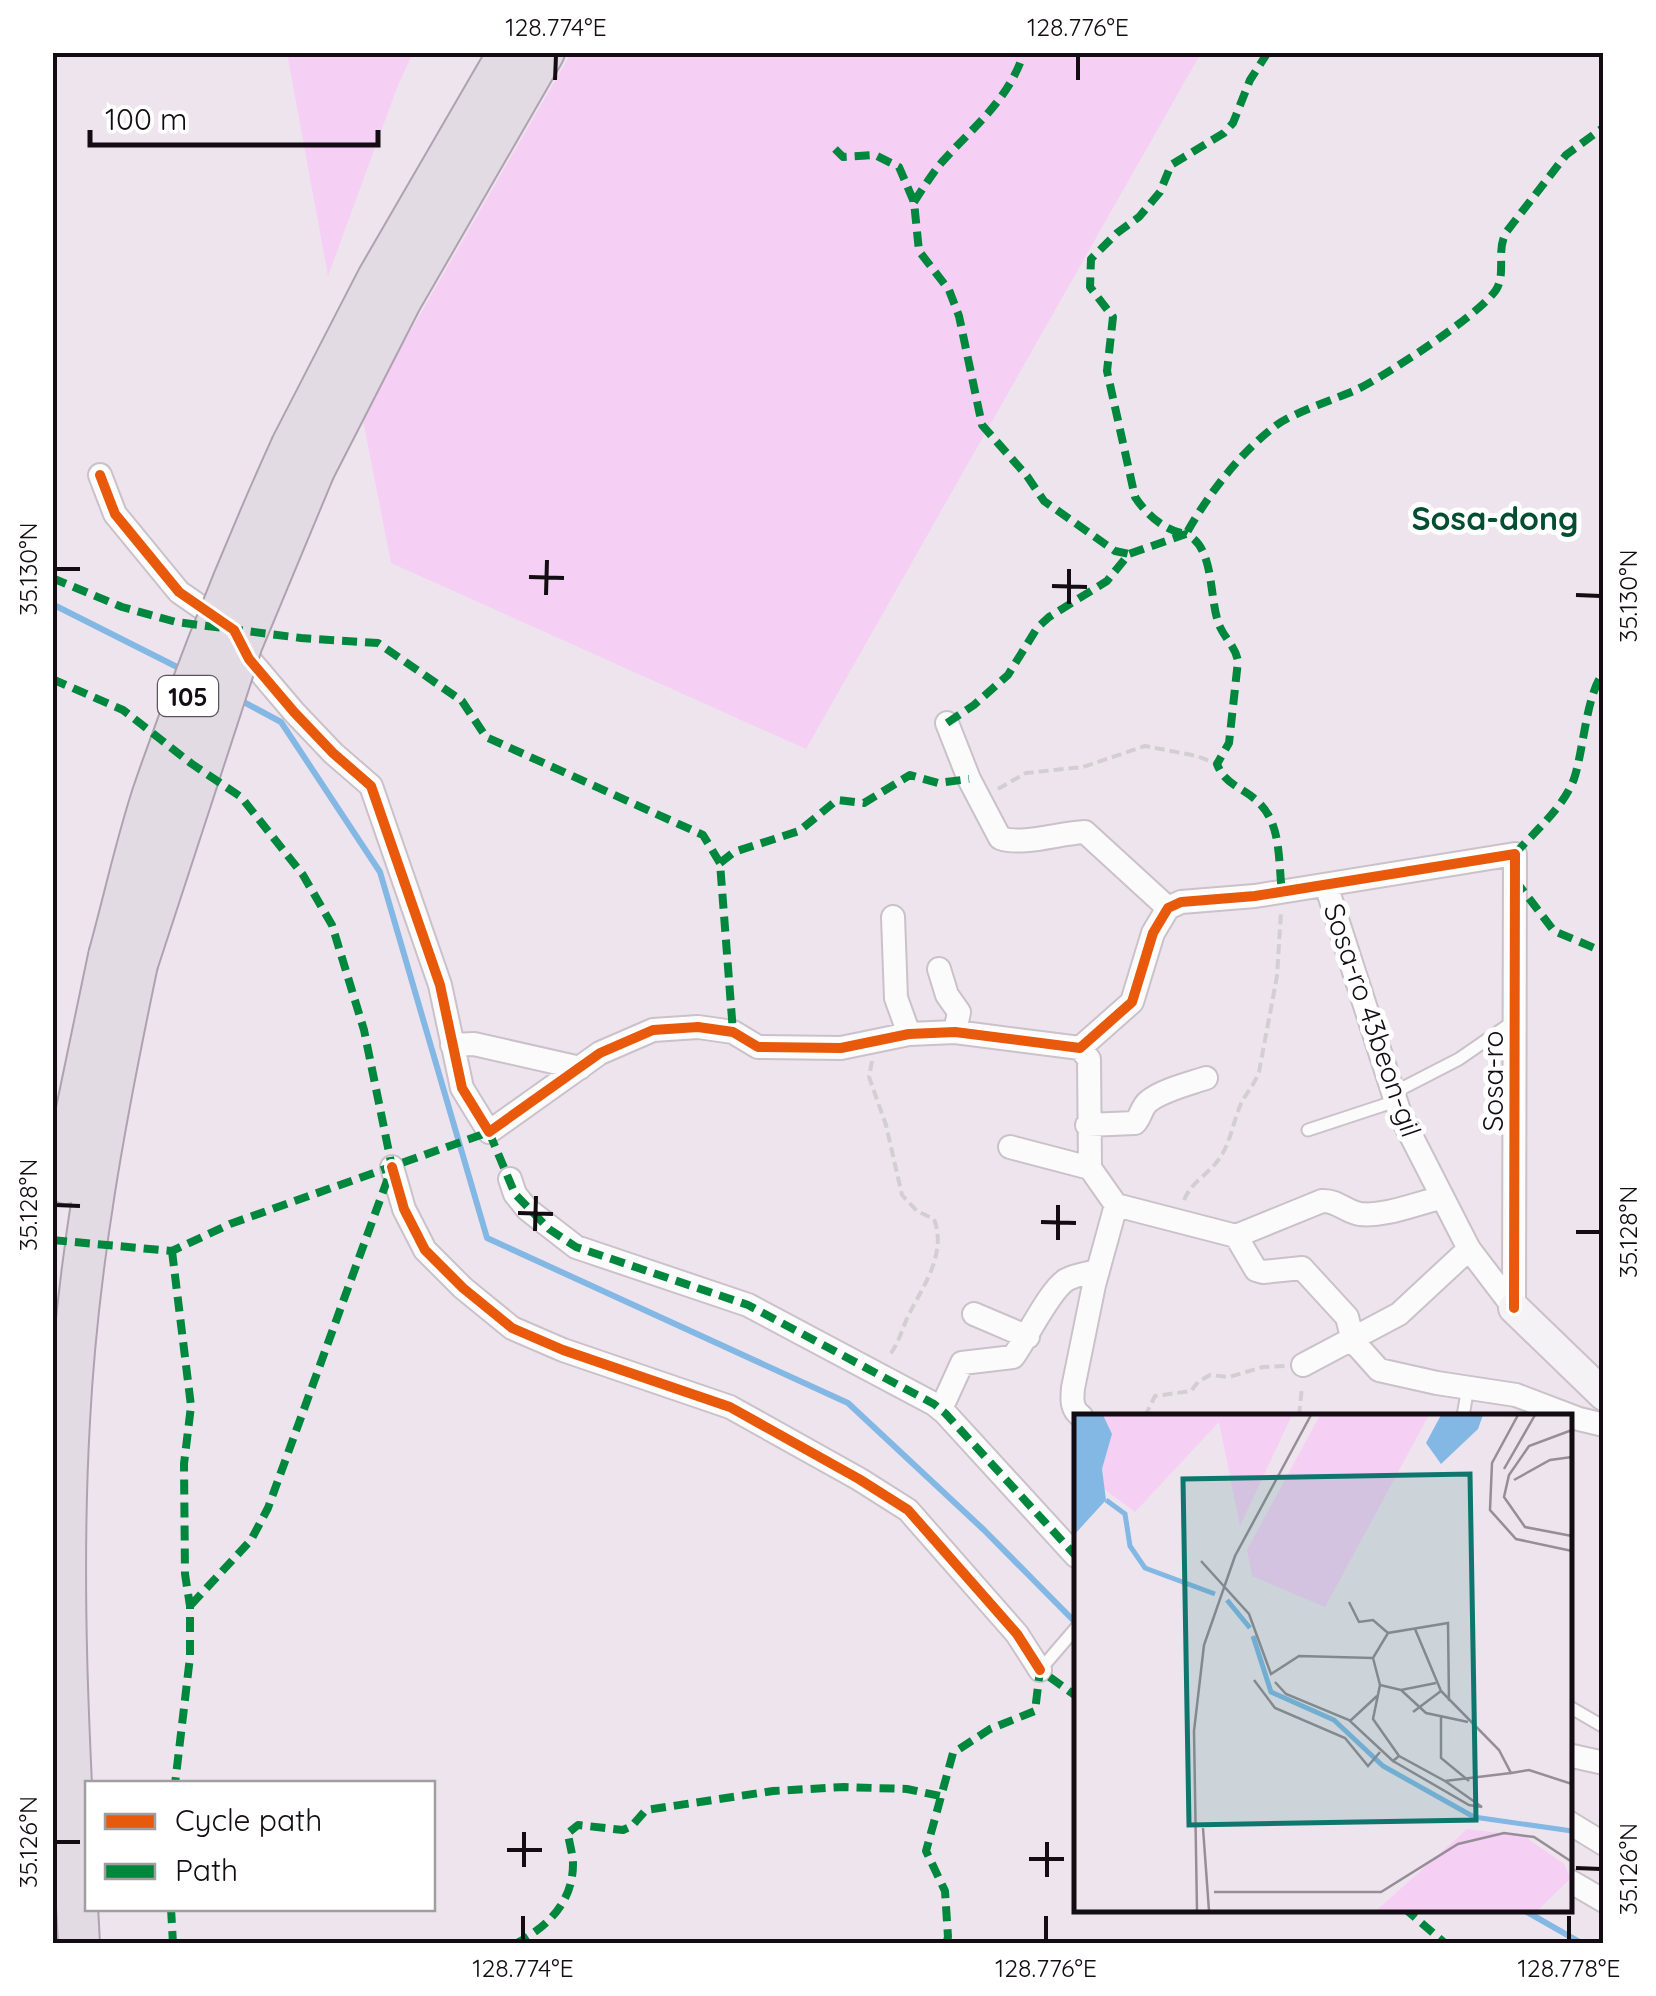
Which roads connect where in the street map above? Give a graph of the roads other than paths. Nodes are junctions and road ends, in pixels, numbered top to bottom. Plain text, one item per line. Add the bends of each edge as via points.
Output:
1 (510, 52) edge
2 (544, 52) edge
3 (303, 458) junction
4 (100, 475) dead end
5 (947, 723) dead end
6 (1326, 885) junction
7 (1168, 908) junction
8 (894, 917) dead end
9 (123, 960) junction
10 (939, 968) dead end
11 (1514, 1021) junction
12 (955, 1032) junction
13 (909, 1034) junction
14 (452, 1045) junction
15 (1080, 1048) junction
16 (580, 1068) junction
17 (1206, 1078) dead end
18 (1394, 1097) junction
19 (1087, 1125) junction
20 (1308, 1130) dead end
21 (1010, 1147) dead end
22 (392, 1167) dead end
23 (1090, 1168) junction
24 (510, 1179) dead end
25 (1441, 1198) junction
26 (1116, 1205) junction
27 (1236, 1236) junction
28 (1469, 1249) junction
29 (1098, 1271) junction
30 (52, 1286) edge
31 (1514, 1308) junction
32 (974, 1314) dead end
33 (1028, 1337) junction
34 (1353, 1340) junction
35 (1303, 1365) road end
36 (1468, 1387) junction
37 (1604, 1395) edge
38 (941, 1410) junction
39 (1079, 1414) edge
40 (1463, 1414) edge
41 (1566, 1414) edge
42 (1571, 1416) edge
43 (1604, 1425) edge
44 (1074, 1554) edge
45 (1074, 1630) edge
46 (1040, 1670) joint
47 (1571, 1708) edge
48 (1604, 1727) edge
49 (1571, 1757) edge
50 (1604, 1763) edge
51 (1571, 1824) edge
52 (1604, 1844) edge
53 (1571, 1882) edge
54 (1604, 1901) edge
55 (79, 1944) edge

1 - 3 highway, 105 via 378,278
2 - 3 highway, 105
3 - 9 highway, 105, bridge via 240,560 203,654 152,798
4 - 14 street via 115,514 179,592 234,630 294,712 371,786 440,985
5 - 7 street via 1000,838 1016,842 1085,832
6 - 7 street
6 - 11 street, Sosa-ro via 1515,854
6 - 18 street, Sosa-ro 43beon-gil
7 - 15 street via 1153,933 1132,1002
8 - 13 street via 896,998
9 - 30 highway, 105 via 74,1124
9 - 55 highway, 105 via 68,1420 65,1598
10 - 12 street via 959,1012
11 - 18 lane
11 - 31 street, Sosa-ro
12 - 13 street
12 - 15 street
13 - 16 street via 842,1048 758,1048 733,1032 653,1030
14 - 16 street
14 - 16 street via 462,1088 489,1132
15 - 19 street via 1089,1059
17 - 19 street via 1151,1099 1135,1123
18 - 20 lane
18 - 25 street, Sosa-ro 43beon-gil
19 - 23 street
21 - 23 street
22 - 46 street via 425,1250 512,1328 730,1407 859,1478 908,1510 1017,1634
23 - 26 street
24 - 38 street via 527,1209 576,1247 748,1305
25 - 27 street via 1371,1214 1322,1201
25 - 28 street, Sosa-ro 43beon-gil
26 - 27 street
26 - 29 street
27 - 34 street via 1256,1270 1302,1268 1347,1317
28 - 31 street, Sosa-ro 43beon-gil
28 - 34 street via 1399,1314
29 - 33 street via 1066,1280
29 - 39 street via 1072,1401
31 - 37 street
32 - 33 street
33 - 38 street via 1013,1356 962,1363
34 - 35 street
34 - 36 street via 1380,1370
36 - 40 lane
36 - 41 street via 1516,1394
38 - 44 street
42 - 43 street
45 - 46 lane
47 - 48 lane
49 - 50 street
51 - 52 street
53 - 54 street

